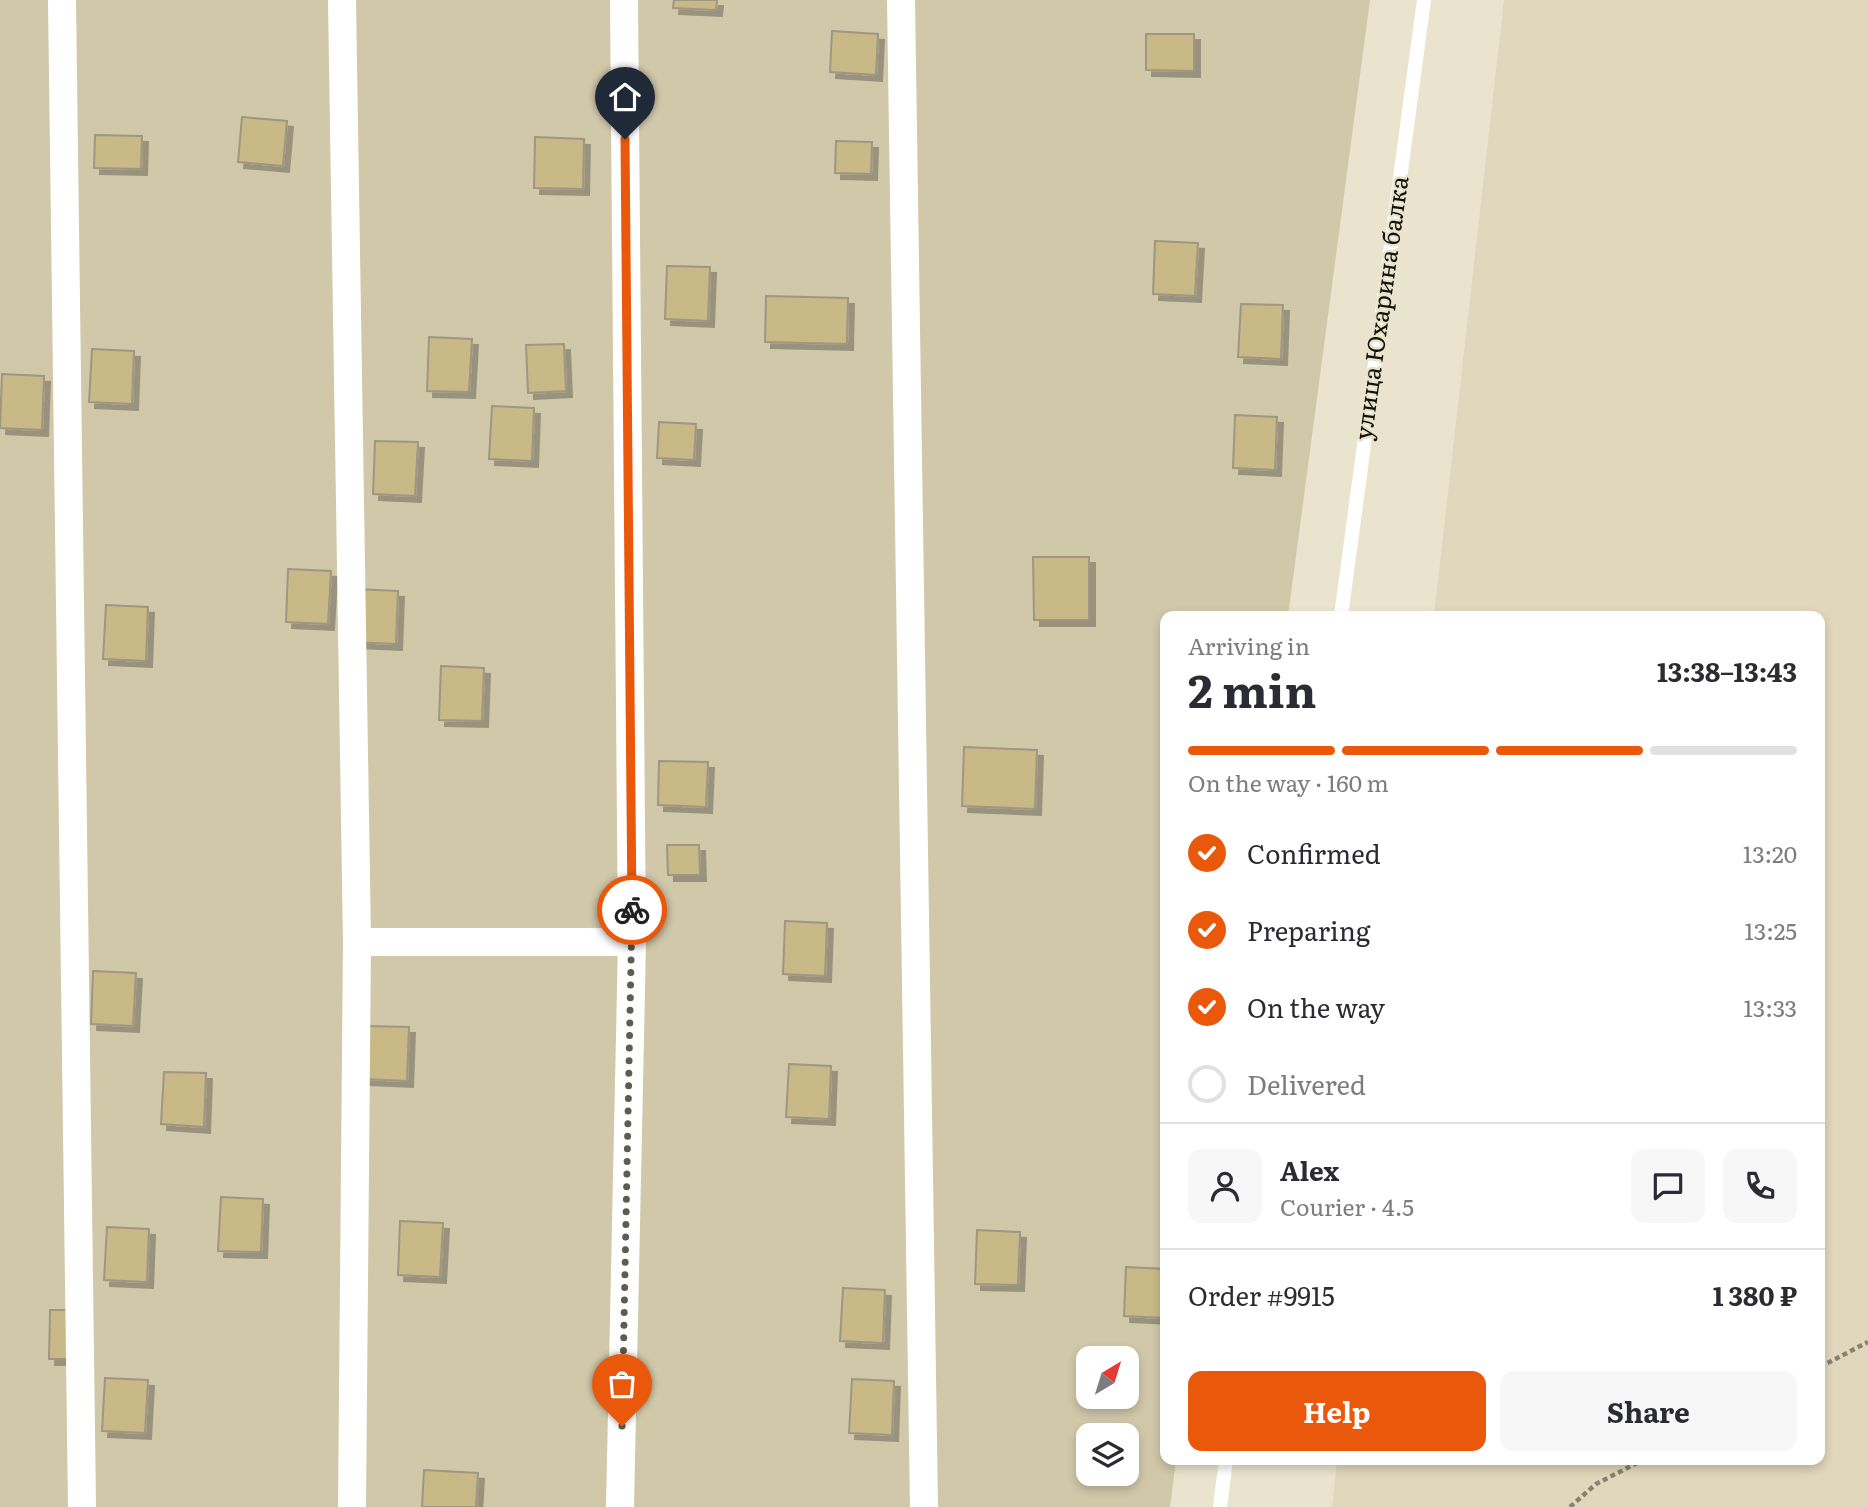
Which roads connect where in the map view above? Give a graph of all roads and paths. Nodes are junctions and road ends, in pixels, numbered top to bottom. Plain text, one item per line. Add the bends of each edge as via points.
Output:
1 (62, 0) edge
2 (342, 0) edge
3 (624, 0) edge
4 (901, 0) edge
5 (1424, 0) edge
6 (1342, 611) edge
7 (357, 942) junction
8 (632, 942) junction
9 (1868, 1342) edge
10 (1825, 1364) edge
11 (1225, 1465) edge
12 (1633, 1465) edge
13 (82, 1507) edge
14 (352, 1507) edge
15 (620, 1507) edge
16 (924, 1507) edge
17 (1220, 1507) edge
18 (1570, 1507) edge

1 - 13 street
2 - 7 street
3 - 8 street
4 - 16 street
5 - 6 lane, улица Юхарина балка
7 - 8 street
7 - 14 street
8 - 15 street
9 - 10 path
11 - 17 lane
12 - 18 path via 1596,1484

